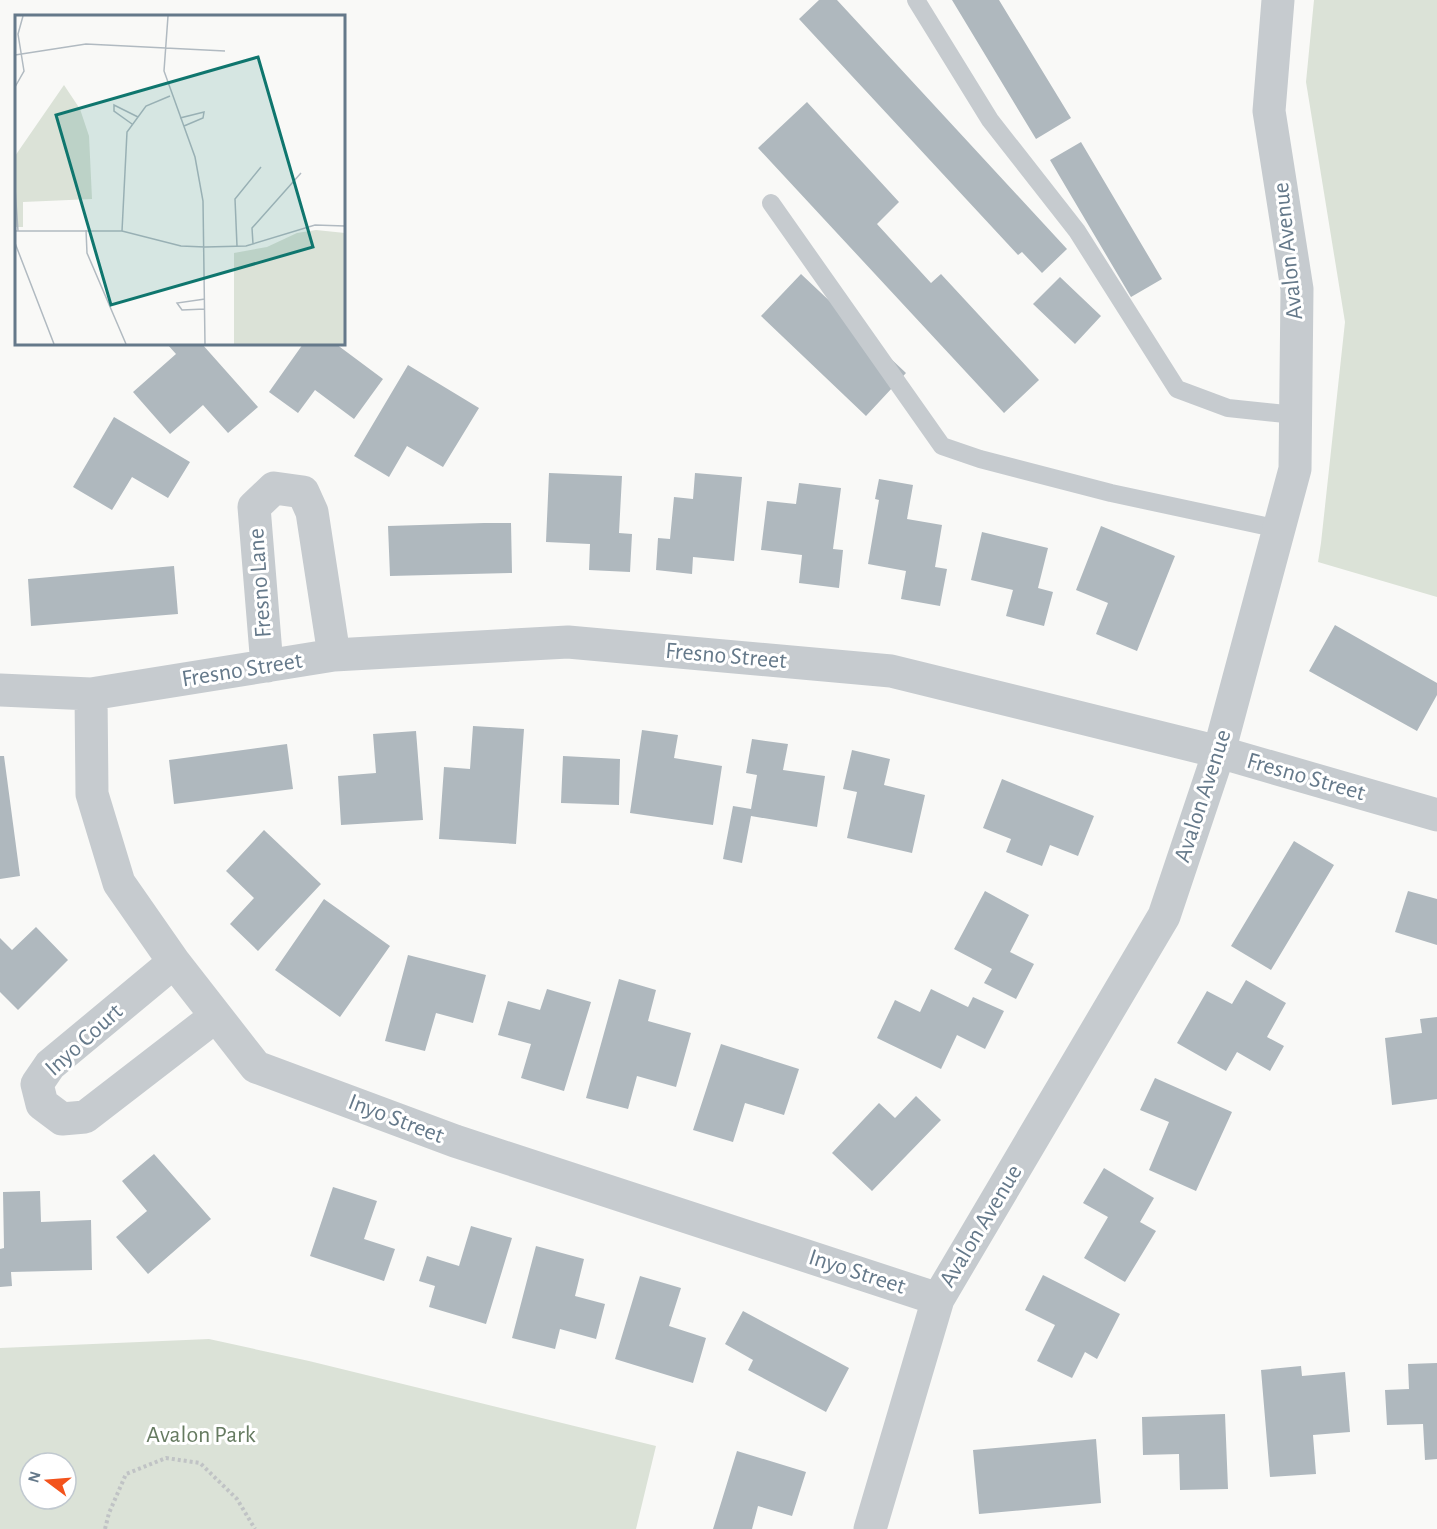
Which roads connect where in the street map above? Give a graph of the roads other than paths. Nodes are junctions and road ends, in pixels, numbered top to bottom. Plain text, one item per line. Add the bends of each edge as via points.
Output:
1 (916, 0) edge
2 (1278, 0) edge
3 (771, 203) dead end
4 (1295, 415) junction
5 (1279, 529) junction
6 (334, 655) junction
7 (267, 666) junction
8 (0, 690) edge
9 (91, 694) junction
10 (1219, 752) junction
11 (1437, 815) edge
12 (174, 962) junction
13 (216, 1016) junction
14 (938, 1299) junction
15 (870, 1529) edge

1 - 4 lane via 990,120 1077,231 1177,389 1228,408
2 - 4 street, Avalon Avenue via 1269,111 1297,289
3 - 5 lane via 942,446 1112,493
4 - 5 street, Avalon Avenue via 1295,469
5 - 10 street, Avalon Avenue
6 - 7 street, Fresno Street
6 - 7 street, Fresno Lane via 312,512 303,492 274,488 254,507
6 - 10 street, Fresno Street via 568,642 891,671
7 - 9 street, Fresno Street
8 - 9 street, Fresno Street
9 - 12 street, Inyo Street via 92,794 119,883
10 - 11 street, Fresno Street
10 - 14 street, Avalon Avenue via 1164,916
12 - 13 street, Inyo Street
12 - 13 street, Inyo Court via 50,1065 37,1084 42,1104 62,1119 85,1118
13 - 14 street, Inyo Street via 256,1067 455,1141
14 - 15 street, Avalon Avenue

